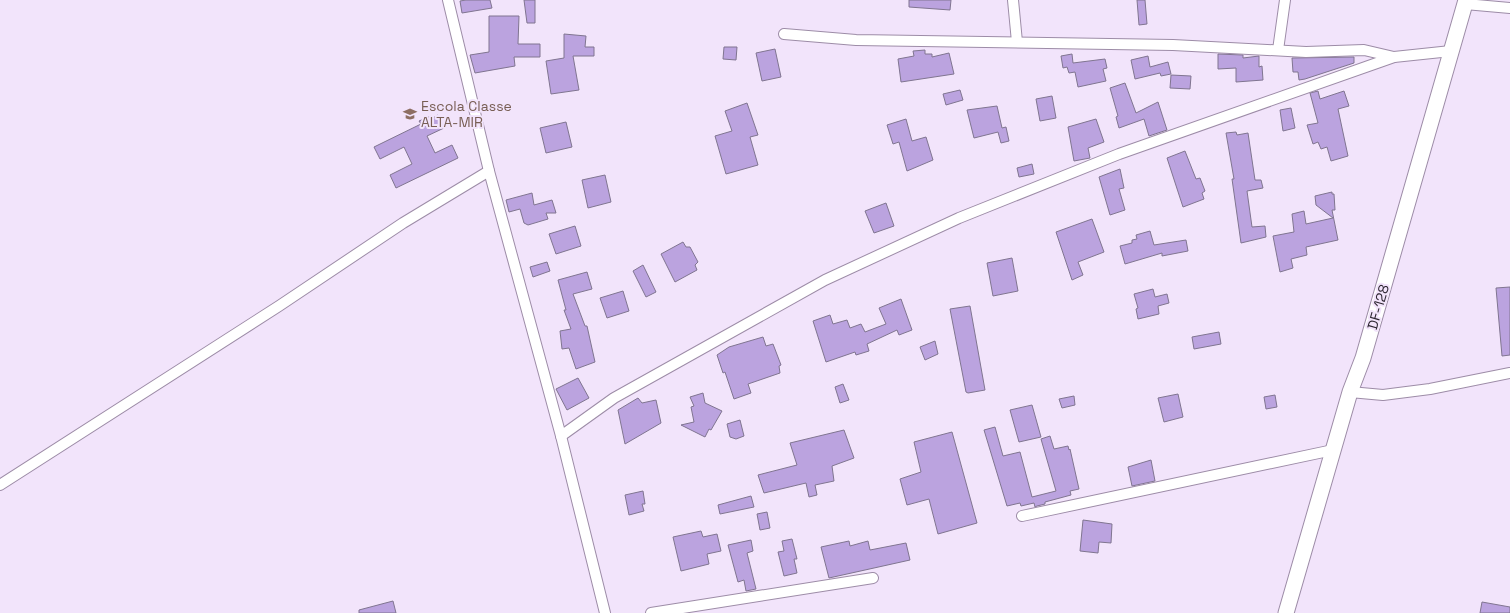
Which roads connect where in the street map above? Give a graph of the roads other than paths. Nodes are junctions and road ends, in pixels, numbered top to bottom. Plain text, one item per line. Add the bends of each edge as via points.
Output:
1 (448, 0) edge
2 (1013, 0) edge
3 (1285, 0) edge
4 (1465, 2) edge
5 (1503, 5) edge
6 (784, 34) dead end
7 (1017, 42) junction
8 (1278, 50) junction
9 (1451, 50) junction
10 (1394, 57) junction
11 (489, 171) junction
12 (1510, 373) edge
13 (1350, 392) junction
14 (561, 436) junction
15 (1333, 450) junction
16 (0, 485) edge
17 (1022, 516) dead end
18 (873, 578) dead end
19 (605, 613) edge
20 (651, 613) edge
21 (1286, 613) edge

1 - 11 street
2 - 7 street
3 - 8 street
4 - 5 street
4 - 9 main road, DF-128 / DF-128
6 - 7 street via 856,40
7 - 8 street
8 - 10 street via 1364,50
9 - 10 street
9 - 13 main road, DF-128 / DF-128 via 1363,358
10 - 14 street via 1119,154 959,218 825,280 614,398
11 - 14 street
11 - 16 street via 403,222 279,306
12 - 13 street via 1430,389 1383,395
13 - 15 main road, DF-128 / DF-128
14 - 19 street
15 - 17 street
15 - 21 main road, DF-128 / DF-128
18 - 20 street

